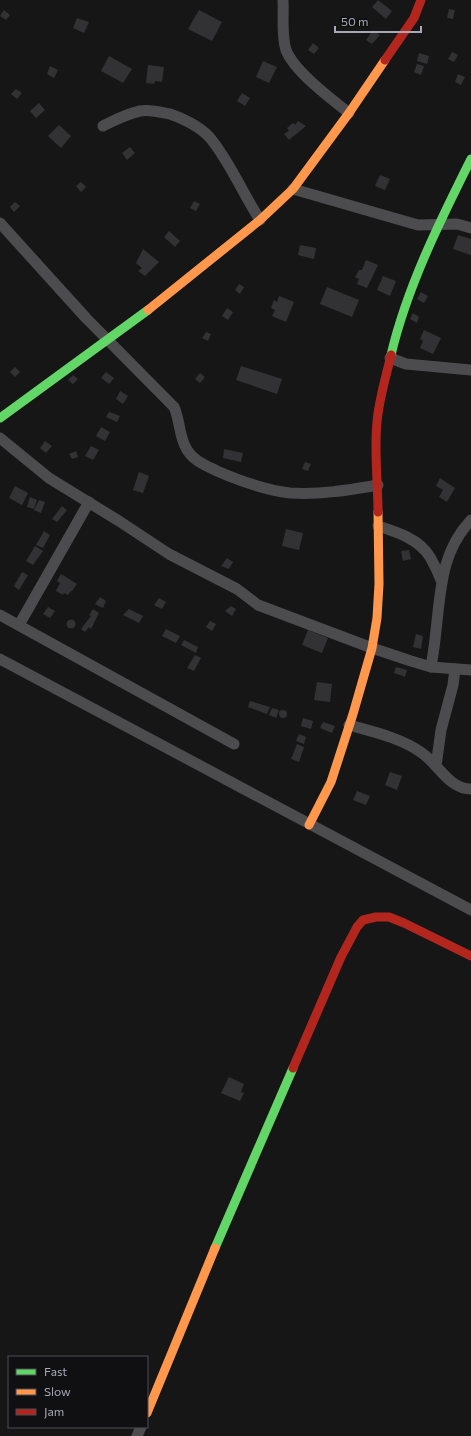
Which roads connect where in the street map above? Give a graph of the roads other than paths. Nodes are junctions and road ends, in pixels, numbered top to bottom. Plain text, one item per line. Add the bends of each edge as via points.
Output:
1 (283, 0) edge
2 (421, 0) edge
3 (349, 113) junction
4 (103, 126) dead end
5 (471, 159) edge
6 (293, 189) junction
7 (260, 220) junction
8 (0, 223) edge
9 (441, 224) junction
10 (471, 228) edge
11 (107, 340) junction
12 (390, 358) junction
13 (471, 370) edge
14 (0, 418) edge
15 (0, 438) edge
16 (378, 485) junction
17 (89, 502) junction
18 (471, 520) edge
19 (378, 526) junction
20 (441, 580) junction
21 (0, 615) edge
22 (19, 625) junction
23 (372, 648) junction
24 (0, 659) edge
25 (431, 667) junction
26 (455, 669) junction
27 (471, 670) edge
28 (349, 725) junction
29 (234, 744) dead end
30 (436, 766) junction
31 (471, 789) edge
32 (309, 825) junction
33 (471, 910) edge
34 (471, 956) edge
35 (148, 1410) edge

1 - 3 street via 283,36 286,50 293,62 316,86
2 - 3 street via 414,18
3 - 6 street
4 - 7 street via 141,111 159,111 192,124 210,138
5 - 9 street
6 - 7 street
6 - 9 street via 418,226
7 - 11 street via 132,323
8 - 11 street
9 - 10 street via 458,224
9 - 12 street via 404,309
11 - 14 street
11 - 16 street via 174,407 186,448 198,462 238,480 290,492 340,492
12 - 13 street via 406,364
12 - 16 street via 377,421
15 - 17 street via 49,478
16 - 19 street
17 - 22 street
17 - 23 street via 169,554 237,589 258,605
18 - 20 street via 451,548
19 - 20 street via 418,543 430,556
19 - 23 street via 379,584
20 - 25 street
21 - 22 street
22 - 29 street
23 - 25 street
23 - 28 street
24 - 32 street
25 - 26 street
26 - 27 street
26 - 30 street via 441,730
28 - 30 street via 407,744 424,754
28 - 32 street via 331,782
30 - 31 street via 452,782
32 - 33 street
34 - 35 street via 389,917 363,920 357,927 341,957 208,1264

